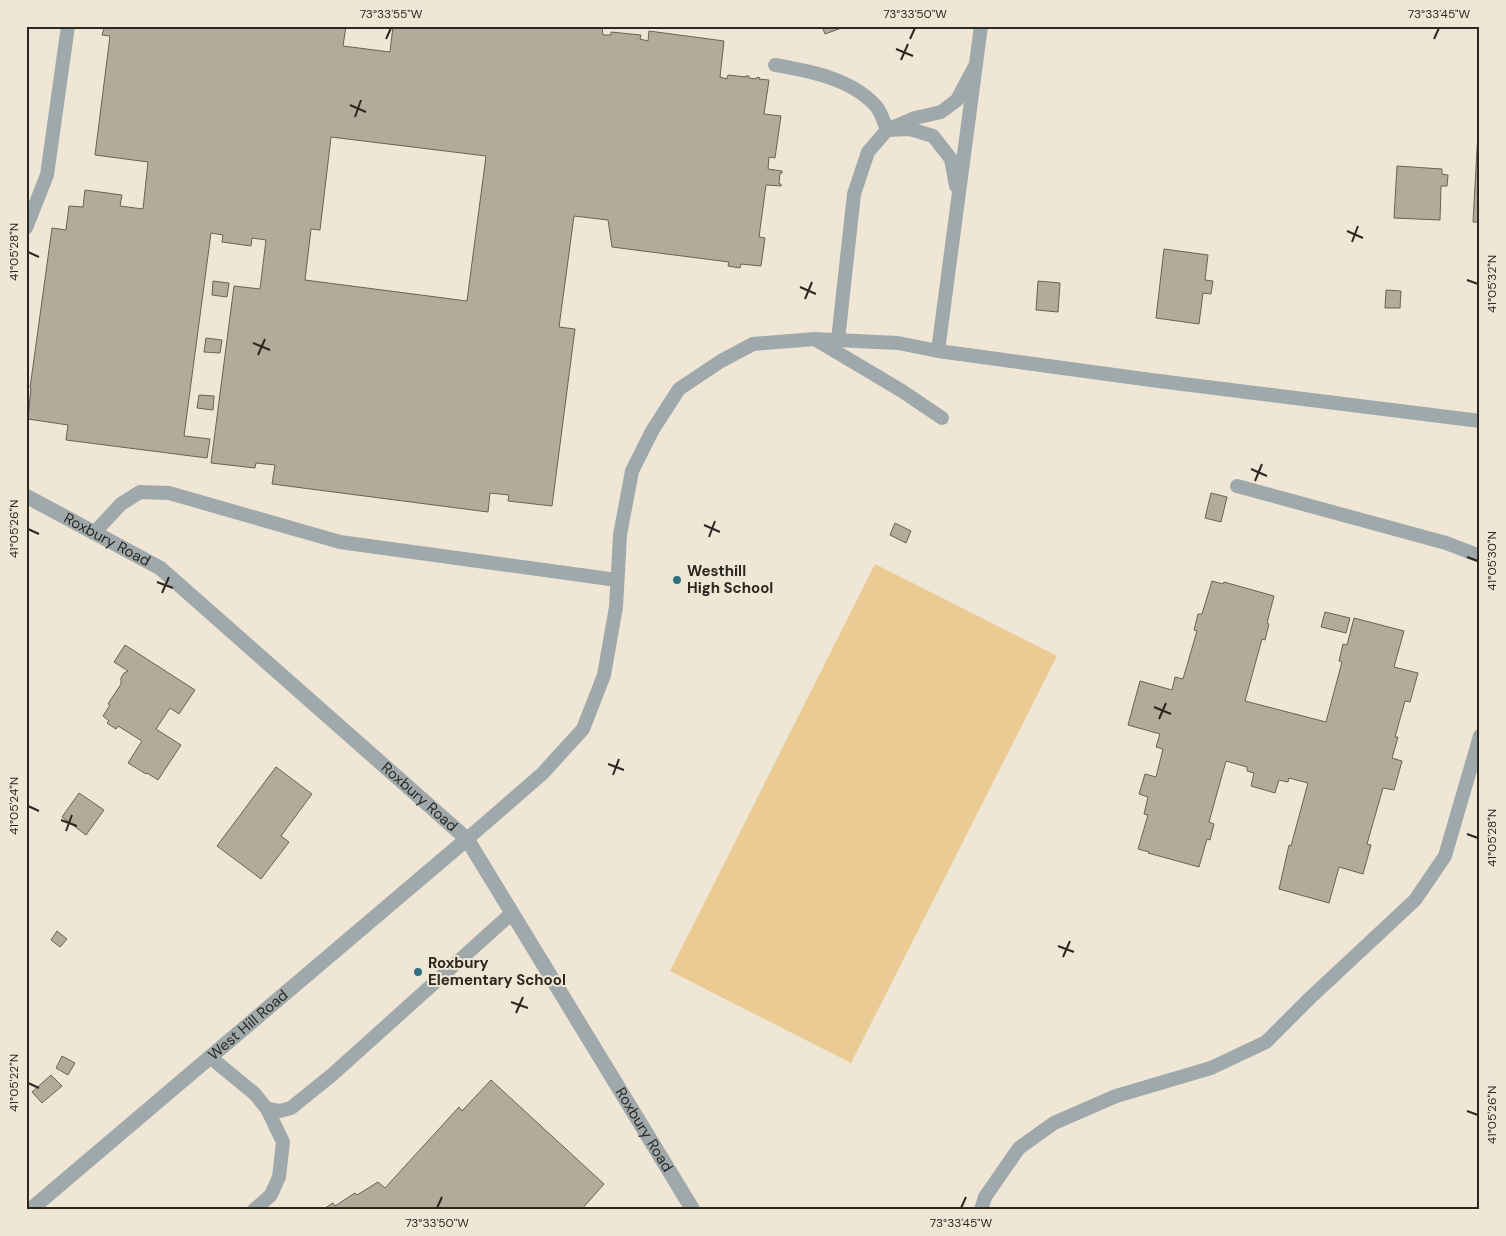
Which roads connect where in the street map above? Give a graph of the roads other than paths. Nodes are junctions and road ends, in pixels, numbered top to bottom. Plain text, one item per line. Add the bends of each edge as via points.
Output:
1 (68, 26) edge
2 (981, 26) edge
3 (976, 64) junction
4 (775, 65) dead end
5 (887, 130) junction
6 (958, 199) junction
7 (26, 228) edge
8 (815, 339) junction
9 (838, 340) junction
10 (938, 351) junction
11 (942, 418) dead end
12 (1480, 421) edge
13 (1237, 486) dead end
14 (26, 496) edge
15 (94, 533) junction
16 (1480, 556) edge
17 (617, 580) junction
18 (1480, 736) edge
19 (467, 839) junction
20 (512, 913) junction
21 (210, 1056) junction
22 (267, 1110) junction
23 (30, 1210) edge
24 (254, 1210) edge
25 (692, 1210) edge
26 (980, 1210) edge

1 - 7 lane via 47,175
2 - 3 lane
3 - 5 lane via 957,100 941,112 915,118
3 - 6 lane
4 - 5 lane via 819,73 858,90 876,106
5 - 6 lane via 910,129 934,136 951,159
5 - 9 lane via 868,152 854,194
6 - 10 lane
8 - 9 lane
8 - 11 lane
8 - 17 lane via 753,344 680,389 652,430 632,471 620,535
9 - 10 lane via 898,343
10 - 12 lane
13 - 16 lane
14 - 15 street, Roxbury Road
15 - 17 lane via 121,504 140,492 169,493 340,542
15 - 19 street, Roxbury Road via 160,568
17 - 19 lane via 616,607 604,675 582,729 542,774
18 - 26 lane via 1445,856 1415,900 1266,1042 1211,1068 1116,1096 1054,1123 1019,1148 985,1196
19 - 20 street, Roxbury Road
19 - 21 street, West Hill Road
20 - 22 lane via 320,1086 292,1108
20 - 25 street, Roxbury Road
21 - 22 lane via 255,1094
21 - 23 street, West Hill Road
22 - 24 lane via 282,1142 279,1177 271,1195

